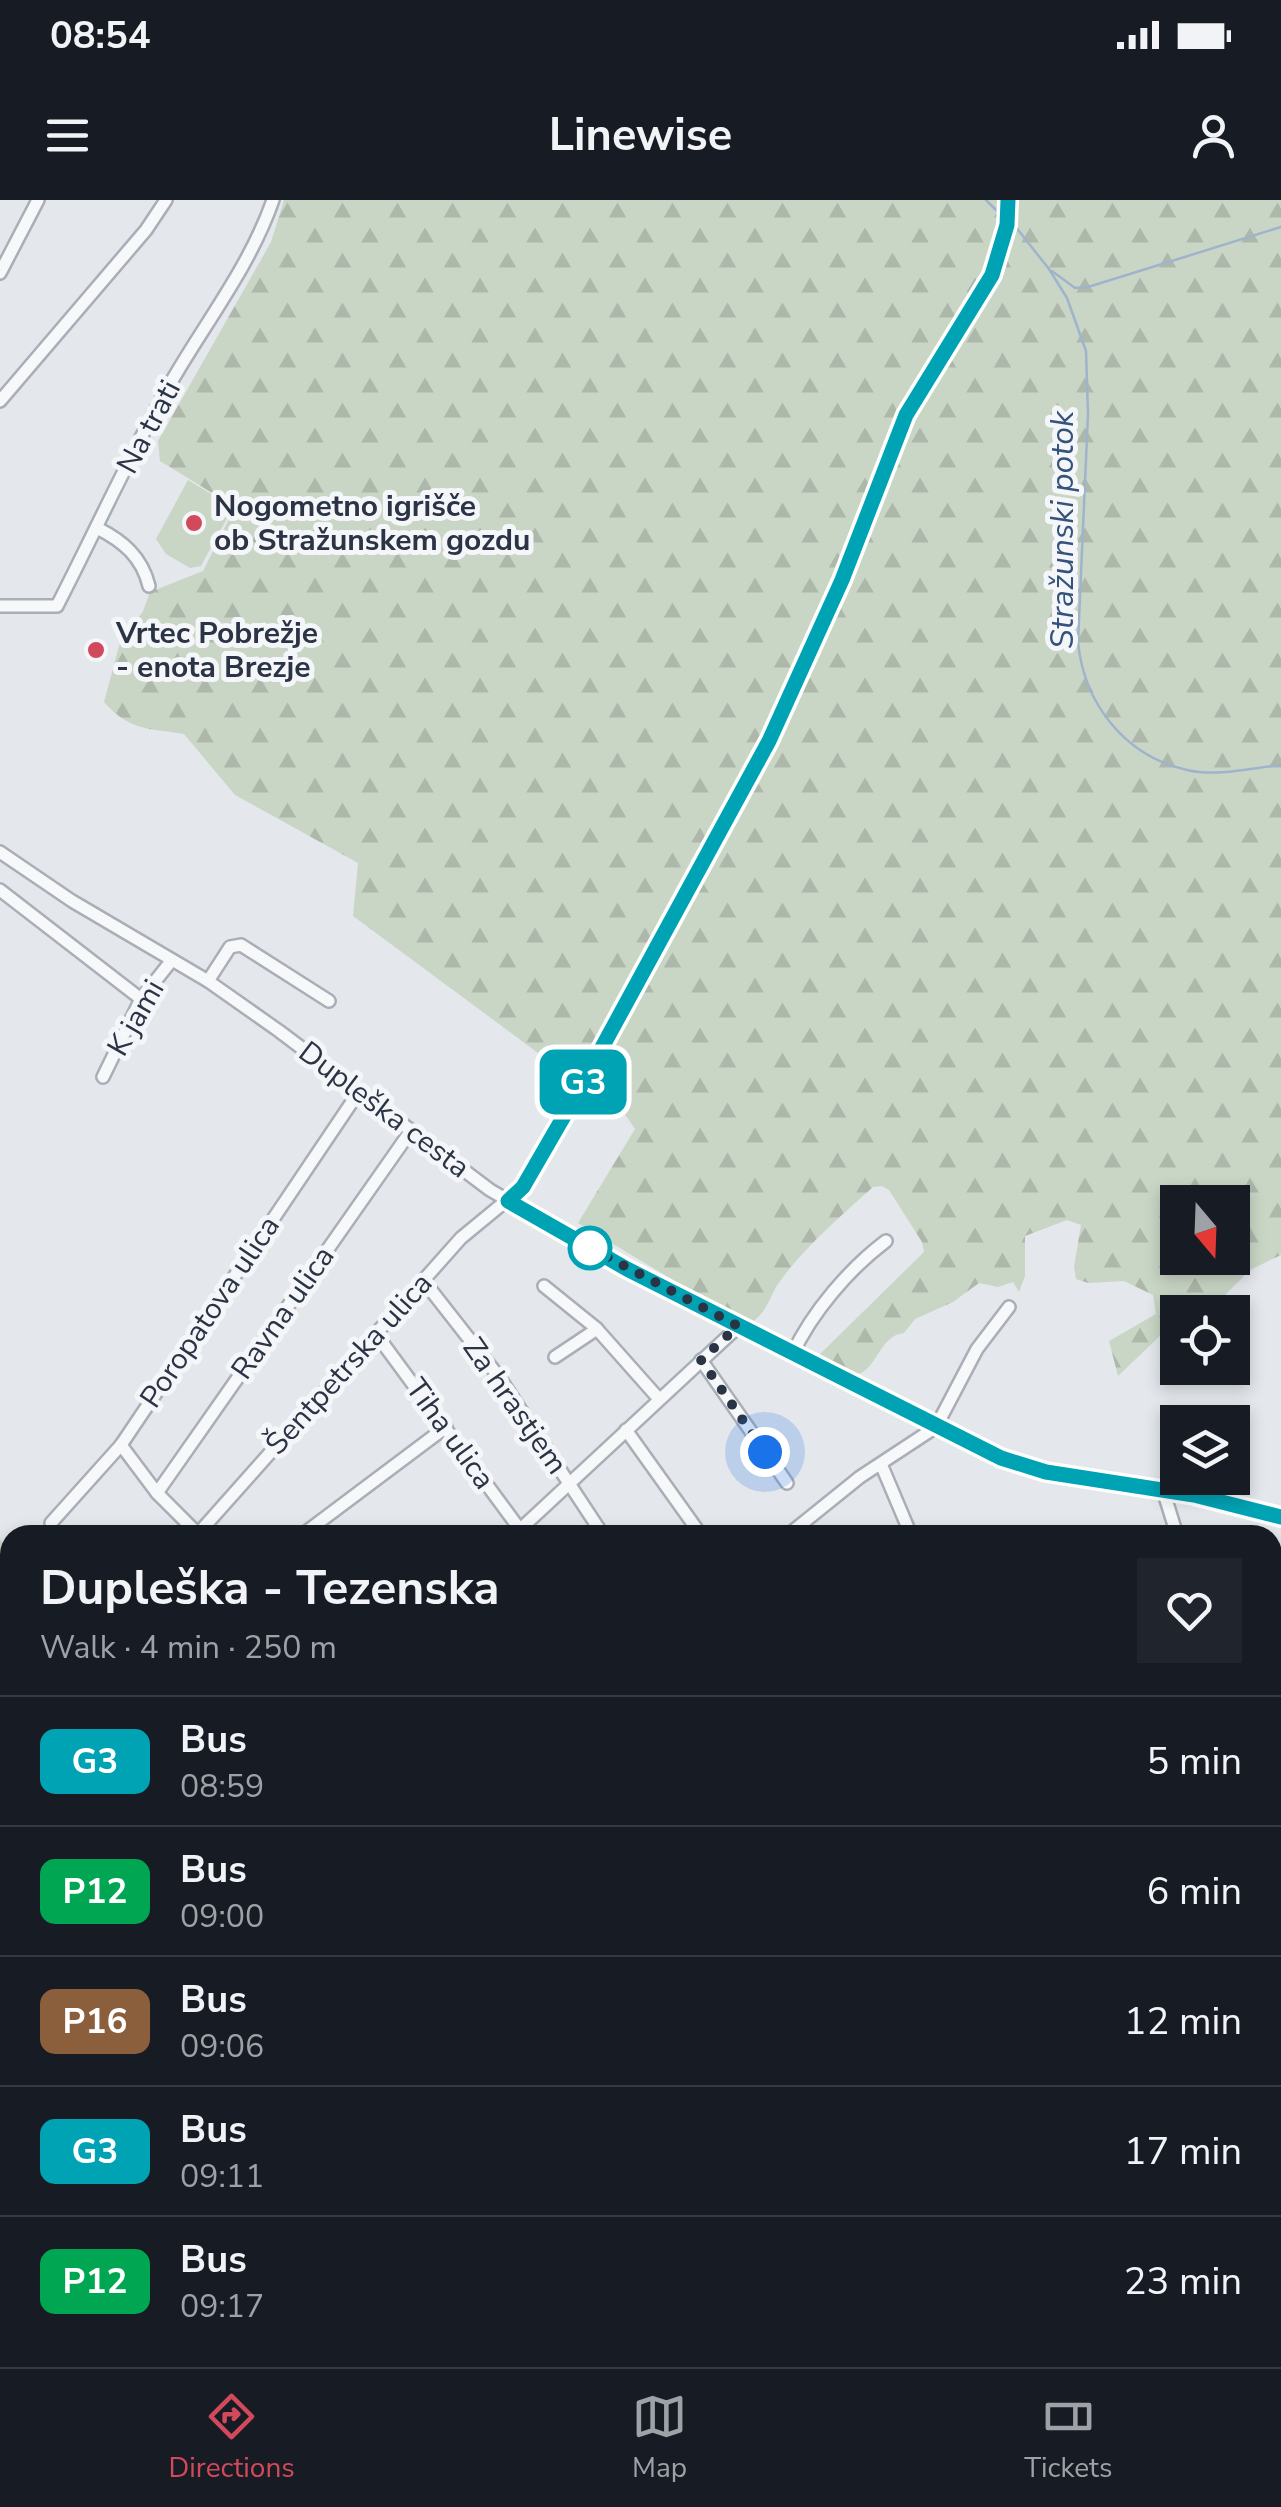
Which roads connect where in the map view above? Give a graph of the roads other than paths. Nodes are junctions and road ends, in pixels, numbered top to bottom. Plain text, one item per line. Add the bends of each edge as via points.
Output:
1 (38, 200) edge
2 (166, 200) edge
3 (273, 200) edge
4 (1008, 200) edge
5 (0, 273) edge
6 (0, 401) edge
7 (97, 528) junction
8 (149, 586) dead end
9 (0, 606) edge
10 (0, 852) edge
11 (0, 890) edge
12 (172, 960) junction
13 (208, 981) junction
14 (141, 999) junction
15 (330, 1001) dead end
16 (103, 1077) dead end
17 (358, 1093) junction
18 (410, 1132) junction
19 (508, 1201) junction
20 (886, 1241) dead end
21 (423, 1280) junction
22 (544, 1286) dead end
23 (1009, 1307) dead end
24 (738, 1326) junction
25 (597, 1329) junction
26 (376, 1334) junction
27 (792, 1355) junction
28 (556, 1357) dead end
29 (701, 1360) junction
30 (659, 1399) junction
31 (446, 1427) junction
32 (936, 1427) junction
33 (626, 1430) junction
34 (121, 1445) junction
35 (881, 1464) junction
36 (570, 1483) junction
37 (787, 1484) dead end
38 (1160, 1489) edge
39 (157, 1493) junction
40 (1165, 1495) edge
41 (1185, 1495) edge
42 (1281, 1517) edge
43 (51, 1523) dead end
44 (188, 1525) edge
45 (207, 1525) edge
46 (315, 1525) edge
47 (514, 1525) edge
48 (528, 1525) edge
49 (596, 1525) edge
50 (694, 1525) edge
51 (800, 1525) edge
52 (907, 1525) edge
53 (1174, 1525) edge

1 - 5 street
2 - 6 street
3 - 7 street, Na trati
4 - 19 street, Šentpetrska ulica via 992,275 899,429 842,580 769,741 575,1097 523,1187
7 - 8 street via 132,552
7 - 9 street, Na trati via 57,606
10 - 12 street, Dupleška cesta
11 - 14 street
12 - 13 street, Dupleška cesta
12 - 14 street, K jami
13 - 15 street, Dupleška cesta via 230,948 240,945
13 - 17 street, Dupleška cesta
14 - 16 street, K jami
17 - 18 street, Dupleška cesta
17 - 34 street, Poropatova ulica
18 - 19 street, Dupleška cesta
18 - 39 street, Ravna ulica
19 - 21 street, Šentpetrska ulica
19 - 24 street, Dupleška cesta
20 - 27 street via 829,1299
21 - 26 street, Šentpetrska ulica
21 - 36 street, Za hrastjem
22 - 25 street
23 - 32 street via 977,1349
24 - 27 street, Dupleška cesta
24 - 29 street
25 - 28 street
25 - 30 street
26 - 31 street, Tiha ulica
26 - 45 street, Šentpetrska ulica
27 - 32 street, Dupleška cesta
29 - 30 street
29 - 37 street
30 - 33 street
31 - 46 street
31 - 47 street, Tiha ulica
32 - 35 street
32 - 38 street, Dupleška cesta via 1032,1468
33 - 36 street
33 - 50 street
34 - 39 street
34 - 43 street, Poropatova ulica
35 - 51 street
35 - 52 street
36 - 48 street
36 - 49 street, Za hrastjem
39 - 44 street
40 - 53 street
41 - 42 street, Dupleška cesta

